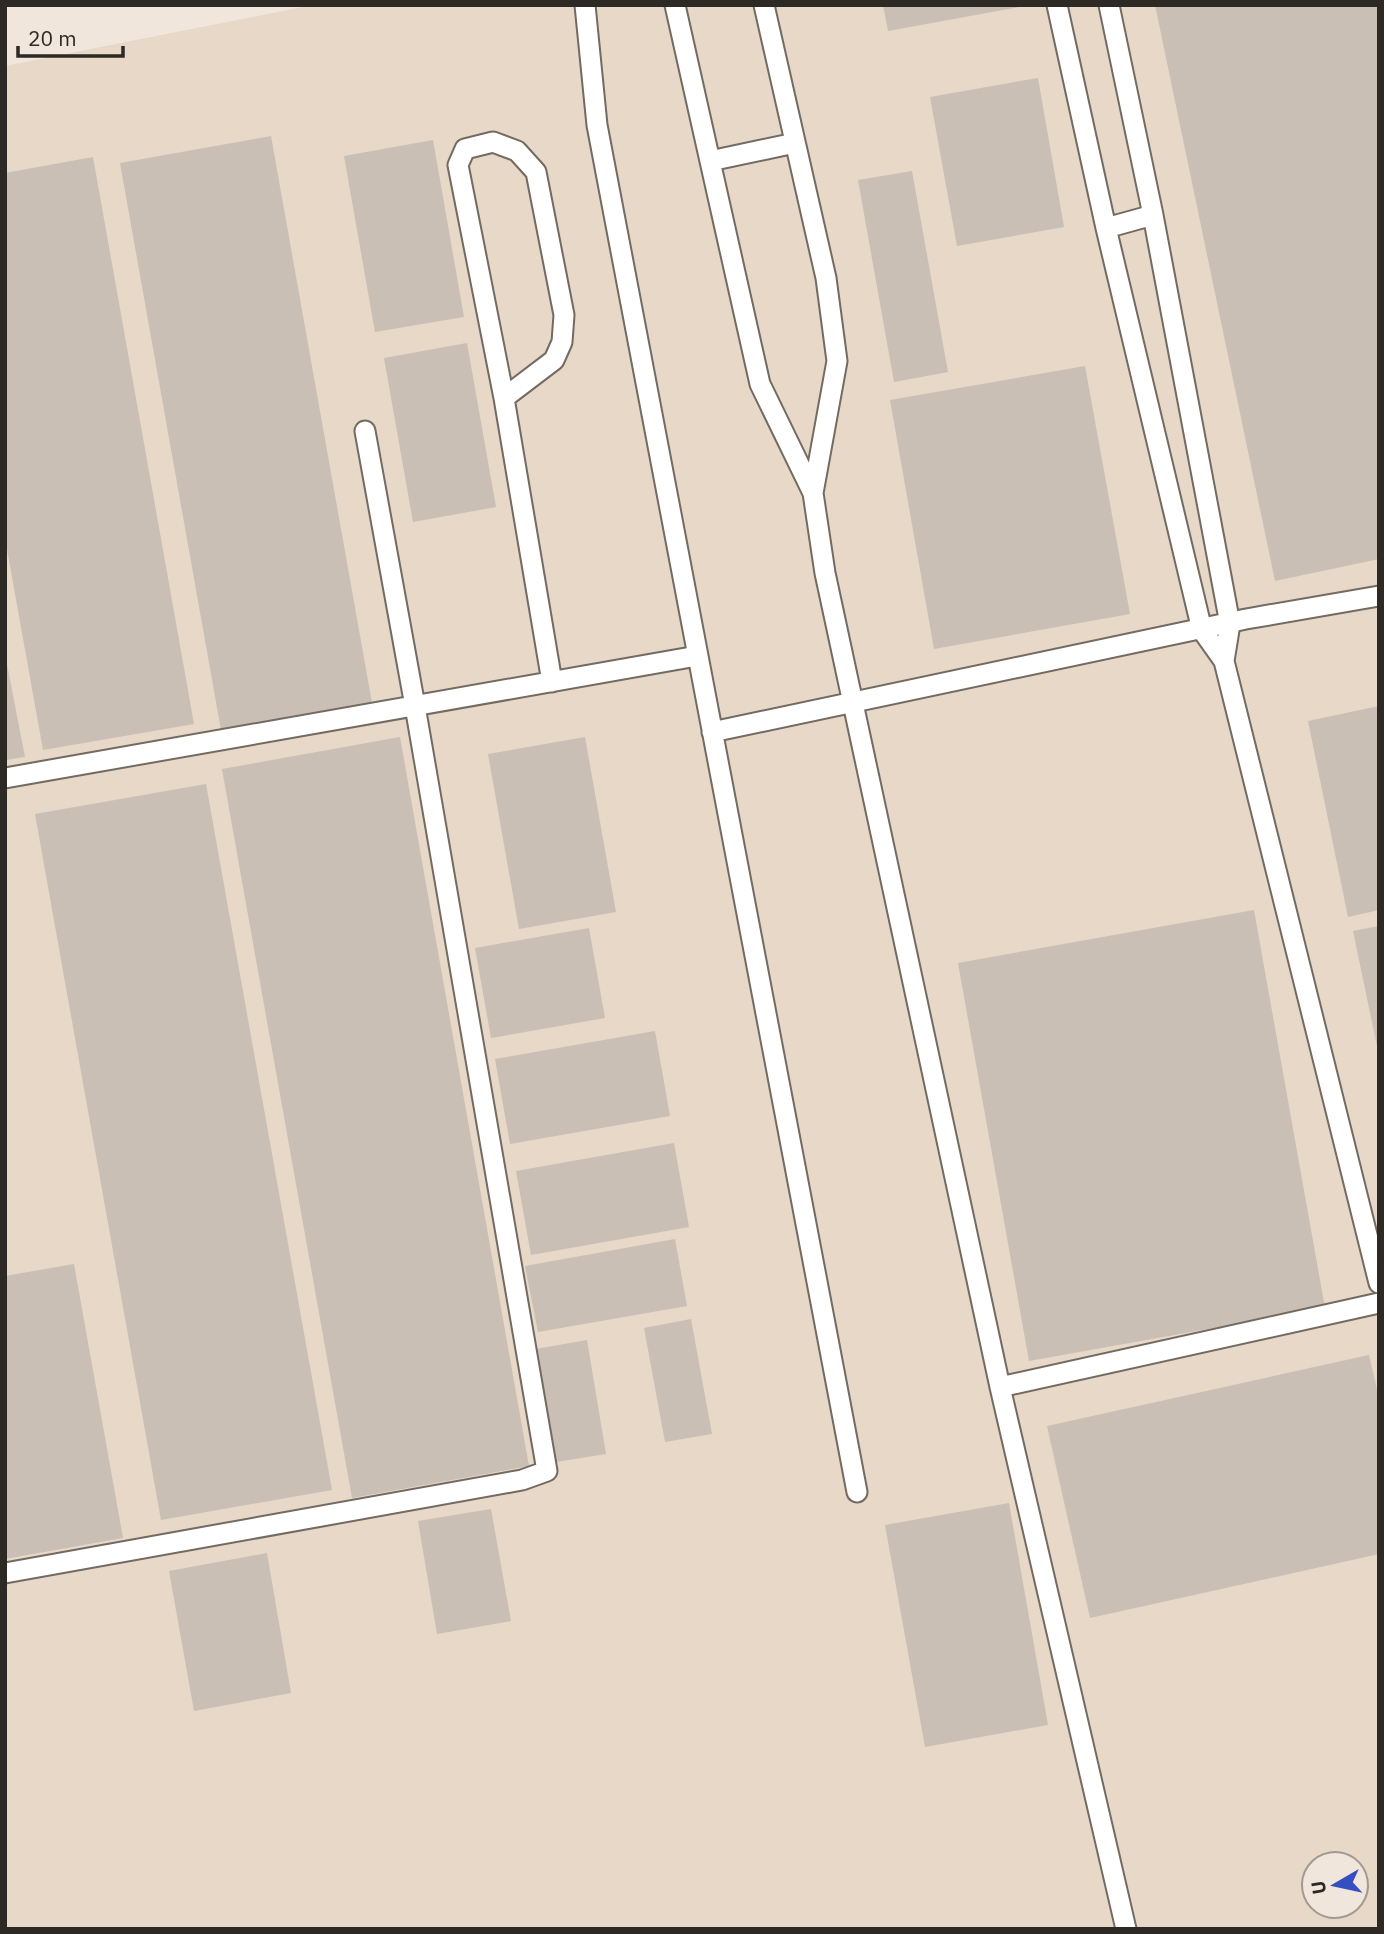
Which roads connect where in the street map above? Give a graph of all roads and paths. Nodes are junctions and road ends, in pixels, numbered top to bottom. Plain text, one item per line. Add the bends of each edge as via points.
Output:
1 (585, 5) edge
2 (676, 5) edge
3 (764, 5) edge
4 (1057, 5) edge
5 (1110, 5) edge
6 (795, 143) junction
7 (710, 161) junction
8 (1153, 215) junction
9 (1106, 228) junction
10 (504, 398) junction
11 (365, 432) dead end
12 (813, 493) junction
13 (1379, 596) edge
14 (1230, 624) junction
15 (1202, 630) junction
16 (698, 656) junction
17 (1224, 661) junction
18 (552, 682) junction
19 (853, 700) junction
20 (415, 706) junction
21 (712, 732) junction
22 (5, 778) edge
23 (1379, 1283) edge
24 (1379, 1303) edge
25 (1000, 1387) junction
26 (857, 1492) dead end
27 (5, 1573) edge
28 (1126, 1929) edge

1 - 16 lane via 597,125
2 - 7 lane
3 - 6 lane
4 - 9 lane
5 - 8 lane
6 - 7 lane
6 - 12 lane via 827,278 837,361
7 - 12 lane via 760,384
8 - 9 lane
8 - 14 lane
9 - 15 lane
10 - 10 lane via 458,165 465,149 493,142 517,151 536,172 564,316 562,342 554,360
10 - 18 lane
11 - 20 lane
12 - 19 lane
13 - 14 lane
14 - 15 lane
14 - 17 lane
15 - 17 lane
15 - 19 lane
16 - 18 lane
16 - 21 lane
17 - 23 lane
18 - 20 lane
19 - 21 lane
19 - 25 lane
20 - 22 lane
20 - 27 lane via 547,1471 522,1480
21 - 26 lane
24 - 25 lane
25 - 28 lane

